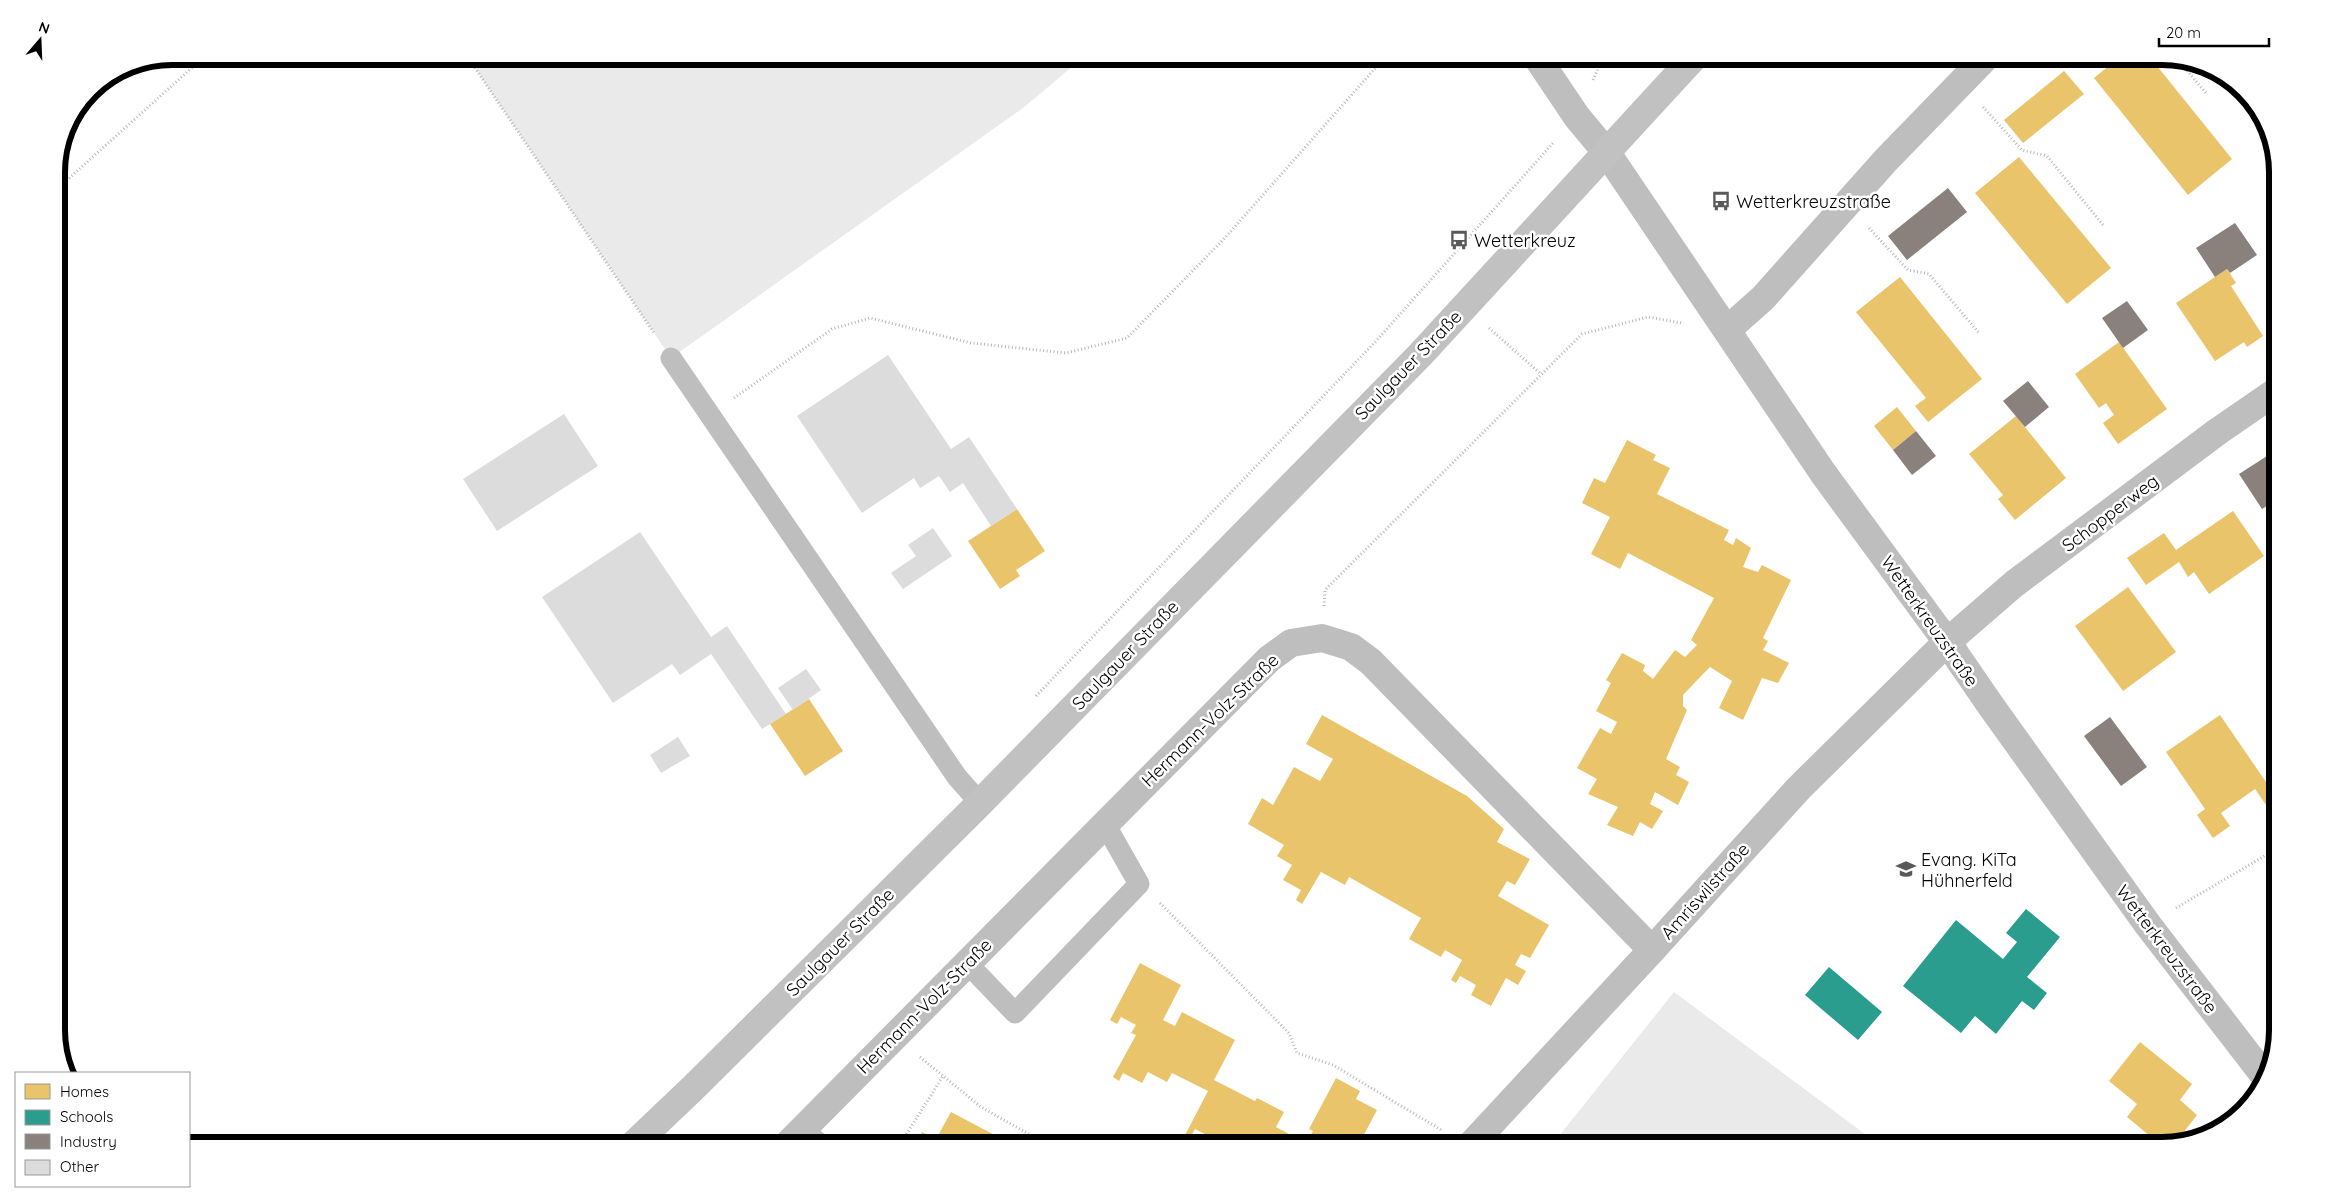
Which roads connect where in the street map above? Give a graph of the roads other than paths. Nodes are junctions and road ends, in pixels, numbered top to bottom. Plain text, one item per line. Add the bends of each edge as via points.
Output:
1 (1542, 65) edge
2 (1687, 65) edge
3 (1978, 65) edge
4 (1607, 153) junction
5 (1727, 330) junction
6 (671, 358) road end
7 (2269, 396) edge
8 (1947, 642) junction
9 (980, 803) junction
10 (1105, 824) junction
11 (1652, 950) junction
12 (967, 963) junction
13 (2260, 1071) edge
14 (641, 1137) edge
15 (794, 1137) edge
16 (1464, 1137) edge

1 - 4 street via 1577,117
2 - 4 main road, Saulgauer Straße
3 - 5 street via 1846,204 1763,298
4 - 5 street, Wetterkreuzstraße
4 - 9 main road, Saulgauer Straße via 1420,355
5 - 8 street, Wetterkreuzstraße via 1823,473
6 - 9 lane via 957,777
7 - 8 street, Schopperweg via 2014,584
8 - 11 street, Amriswilstraße via 1799,788
8 - 13 street, Wetterkreuzstraße via 2148,925
9 - 14 main road, Saulgauer Straße
10 - 11 street, Hermann-Volz-Straße via 1269,659 1292,642 1322,638 1351,647 1371,662
10 - 12 street, Hermann-Volz-Straße
10 - 12 lane via 1139,884 1015,1013
11 - 16 street, Amriswilstraße
12 - 15 street, Hermann-Volz-Straße

